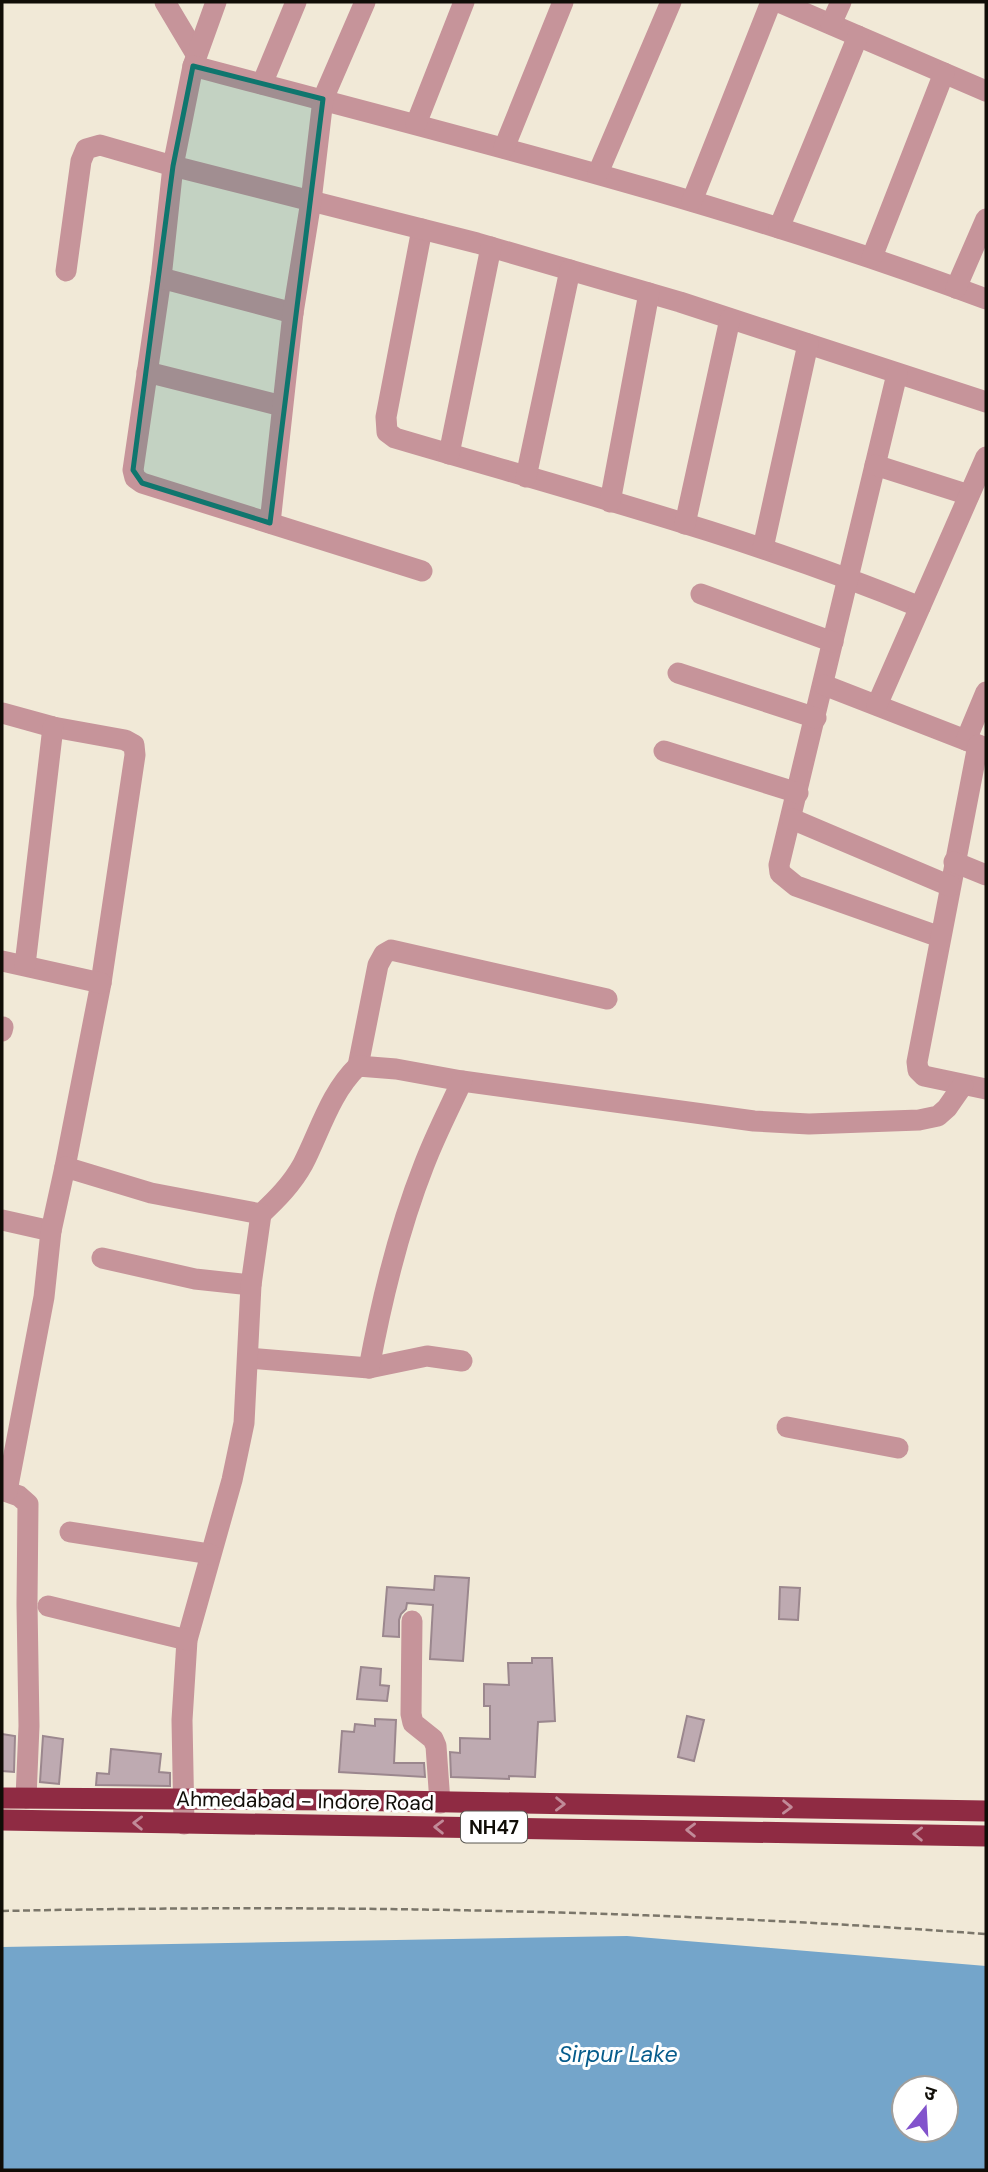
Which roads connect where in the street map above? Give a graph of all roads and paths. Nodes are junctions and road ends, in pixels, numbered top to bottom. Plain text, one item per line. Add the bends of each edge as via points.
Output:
1 (165, 2) edge
2 (216, 2) edge
3 (296, 2) edge
4 (365, 2) edge
5 (464, 2) edge
6 (564, 2) edge
7 (671, 2) edge
8 (771, 2) edge
9 (779, 2) edge
10 (841, 2) edge
11 (831, 24) junction
12 (858, 36) junction
13 (195, 60) junction
14 (944, 73) junction
15 (262, 85) junction
16 (986, 92) edge
17 (323, 99) junction
18 (416, 124) junction
19 (504, 148) junction
20 (173, 166) junction
21 (598, 173) junction
22 (311, 201) junction
23 (692, 201) junction
24 (986, 219) edge
25 (779, 228) junction
26 (422, 229) junction
27 (491, 247) junction
28 (872, 257) junction
29 (570, 270) junction
30 (66, 271) dead end
31 (161, 278) junction
32 (956, 288) junction
33 (649, 293) junction
34 (986, 299) edge
35 (293, 313) junction
36 (730, 319) junction
37 (808, 344) junction
38 (147, 372) junction
39 (897, 374) junction
40 (986, 402) edge
41 (282, 406) junction
42 (449, 454) junction
43 (986, 457) edge
44 (875, 465) junction
45 (526, 477) junction
46 (969, 495) junction
47 (610, 502) junction
48 (270, 523) junction
49 (685, 524) junction
50 (763, 548) junction
51 (422, 571) dead end
52 (848, 577) junction
53 (701, 594) dead end
54 (920, 607) junction
55 (833, 642) junction
56 (678, 673) dead end
57 (824, 685) junction
58 (986, 692) edge
59 (877, 705) junction
60 (2, 713) edge
61 (816, 718) junction
62 (53, 727) junction
63 (977, 745) edge
64 (664, 751) dead end
65 (798, 793) junction
66 (792, 819) junction
67 (954, 862) junction
68 (986, 875) edge
69 (950, 886) junction
70 (940, 937) junction
71 (2, 961) edge
72 (25, 965) junction
73 (100, 983) junction
74 (607, 999) dead end
75 (358, 1066) junction
76 (462, 1081) junction
77 (964, 1085) junction
78 (986, 1088) edge
79 (65, 1167) junction
80 (261, 1214) junction
81 (2, 1220) edge
82 (51, 1231) junction
83 (102, 1258) dead end
84 (251, 1285) junction
85 (248, 1358) junction
86 (462, 1361) dead end
87 (369, 1368) junction
88 (787, 1427) dead end
89 (898, 1448) dead end
90 (5, 1490) edge
91 (70, 1532) dead end
92 (210, 1554) junction
93 (48, 1605) dead end
94 (412, 1621) dead end
95 (187, 1640) junction
96 (2, 1798) edge
97 (26, 1798) junction
98 (183, 1799) junction
99 (440, 1803) junction
100 (986, 1811) edge
101 (2, 1820) edge
102 (184, 1824) junction
103 (986, 1836) edge
104 (2, 1911) edge
105 (986, 1934) edge

1 - 13 street
2 - 13 street
3 - 15 street
4 - 17 street
5 - 18 street
6 - 19 street
7 - 21 street
8 - 23 street
9 - 11 street
10 - 11 street
11 - 12 street
12 - 14 street
12 - 25 street
13 - 15 street
13 - 20 street
14 - 16 street
14 - 28 street
15 - 17 street
17 - 18 street
17 - 22 street
18 - 19 street
19 - 21 street
20 - 22 street
20 - 30 street via 100,145 86,149
20 - 31 street
21 - 23 street
22 - 26 street
22 - 35 street
23 - 25 street
24 - 32 street
25 - 28 street
26 - 27 street
26 - 42 street via 386,417 387,432
27 - 29 street
27 - 42 street
28 - 32 street
29 - 33 street
29 - 45 street
31 - 35 street
31 - 38 street
32 - 34 street
33 - 36 street
33 - 47 street
35 - 41 street
36 - 37 street
36 - 49 street
37 - 39 street
37 - 50 street
38 - 41 street
38 - 48 street via 135,478
39 - 40 street
39 - 44 street
41 - 48 street
42 - 45 street
43 - 46 street
44 - 46 street
44 - 52 street
45 - 47 street
46 - 54 street
47 - 49 street
48 - 51 street
49 - 50 street
50 - 52 street
52 - 54 street
52 - 55 street
53 - 55 street
54 - 59 street
55 - 57 street
56 - 61 street
57 - 59 street
57 - 61 street
58 - 63 street
59 - 63 street
60 - 62 street
61 - 65 street
62 - 72 street
62 - 73 street via 134,745
63 - 67 street
64 - 65 street
65 - 66 street
66 - 69 street
66 - 70 street via 779,865 786,880
67 - 68 street
67 - 69 street
69 - 70 street
70 - 77 street via 918,1070 924,1076
71 - 72 street
72 - 73 street
73 - 79 street
74 - 75 street via 391,950 378,965
75 - 76 street
75 - 80 street via 335,1094 302,1167
76 - 77 street via 754,1121 809,1124 938,1116
76 - 87 street via 424,1164 399,1237
77 - 78 street
79 - 80 street via 151,1193
79 - 82 street
80 - 84 street
81 - 82 street
82 - 90 street via 44,1297
83 - 84 street via 195,1279
84 - 85 street
85 - 87 street
85 - 92 street via 244,1423
86 - 87 street via 427,1356
88 - 89 street
90 - 97 street via 28,1504
91 - 92 street
92 - 95 street
93 - 95 street
94 - 99 street via 411,1714 413,1723 433,1738 436,1746
95 - 98 street
96 - 97 highway, Ahmedabad - Indore Road / NH47
97 - 98 highway, Ahmedabad - Indore Road / NH47
98 - 99 highway, Ahmedabad - Indore Road / NH47
98 - 102 street
99 -> 100 highway, Ahmedabad - Indore Road / NH47
102 -> 101 highway, Ahmedabad - Indore Road / NH47
103 -> 102 highway, Ahmedabad - Indore Road / NH47
104 - 105 path via 494,1911 785,1920

